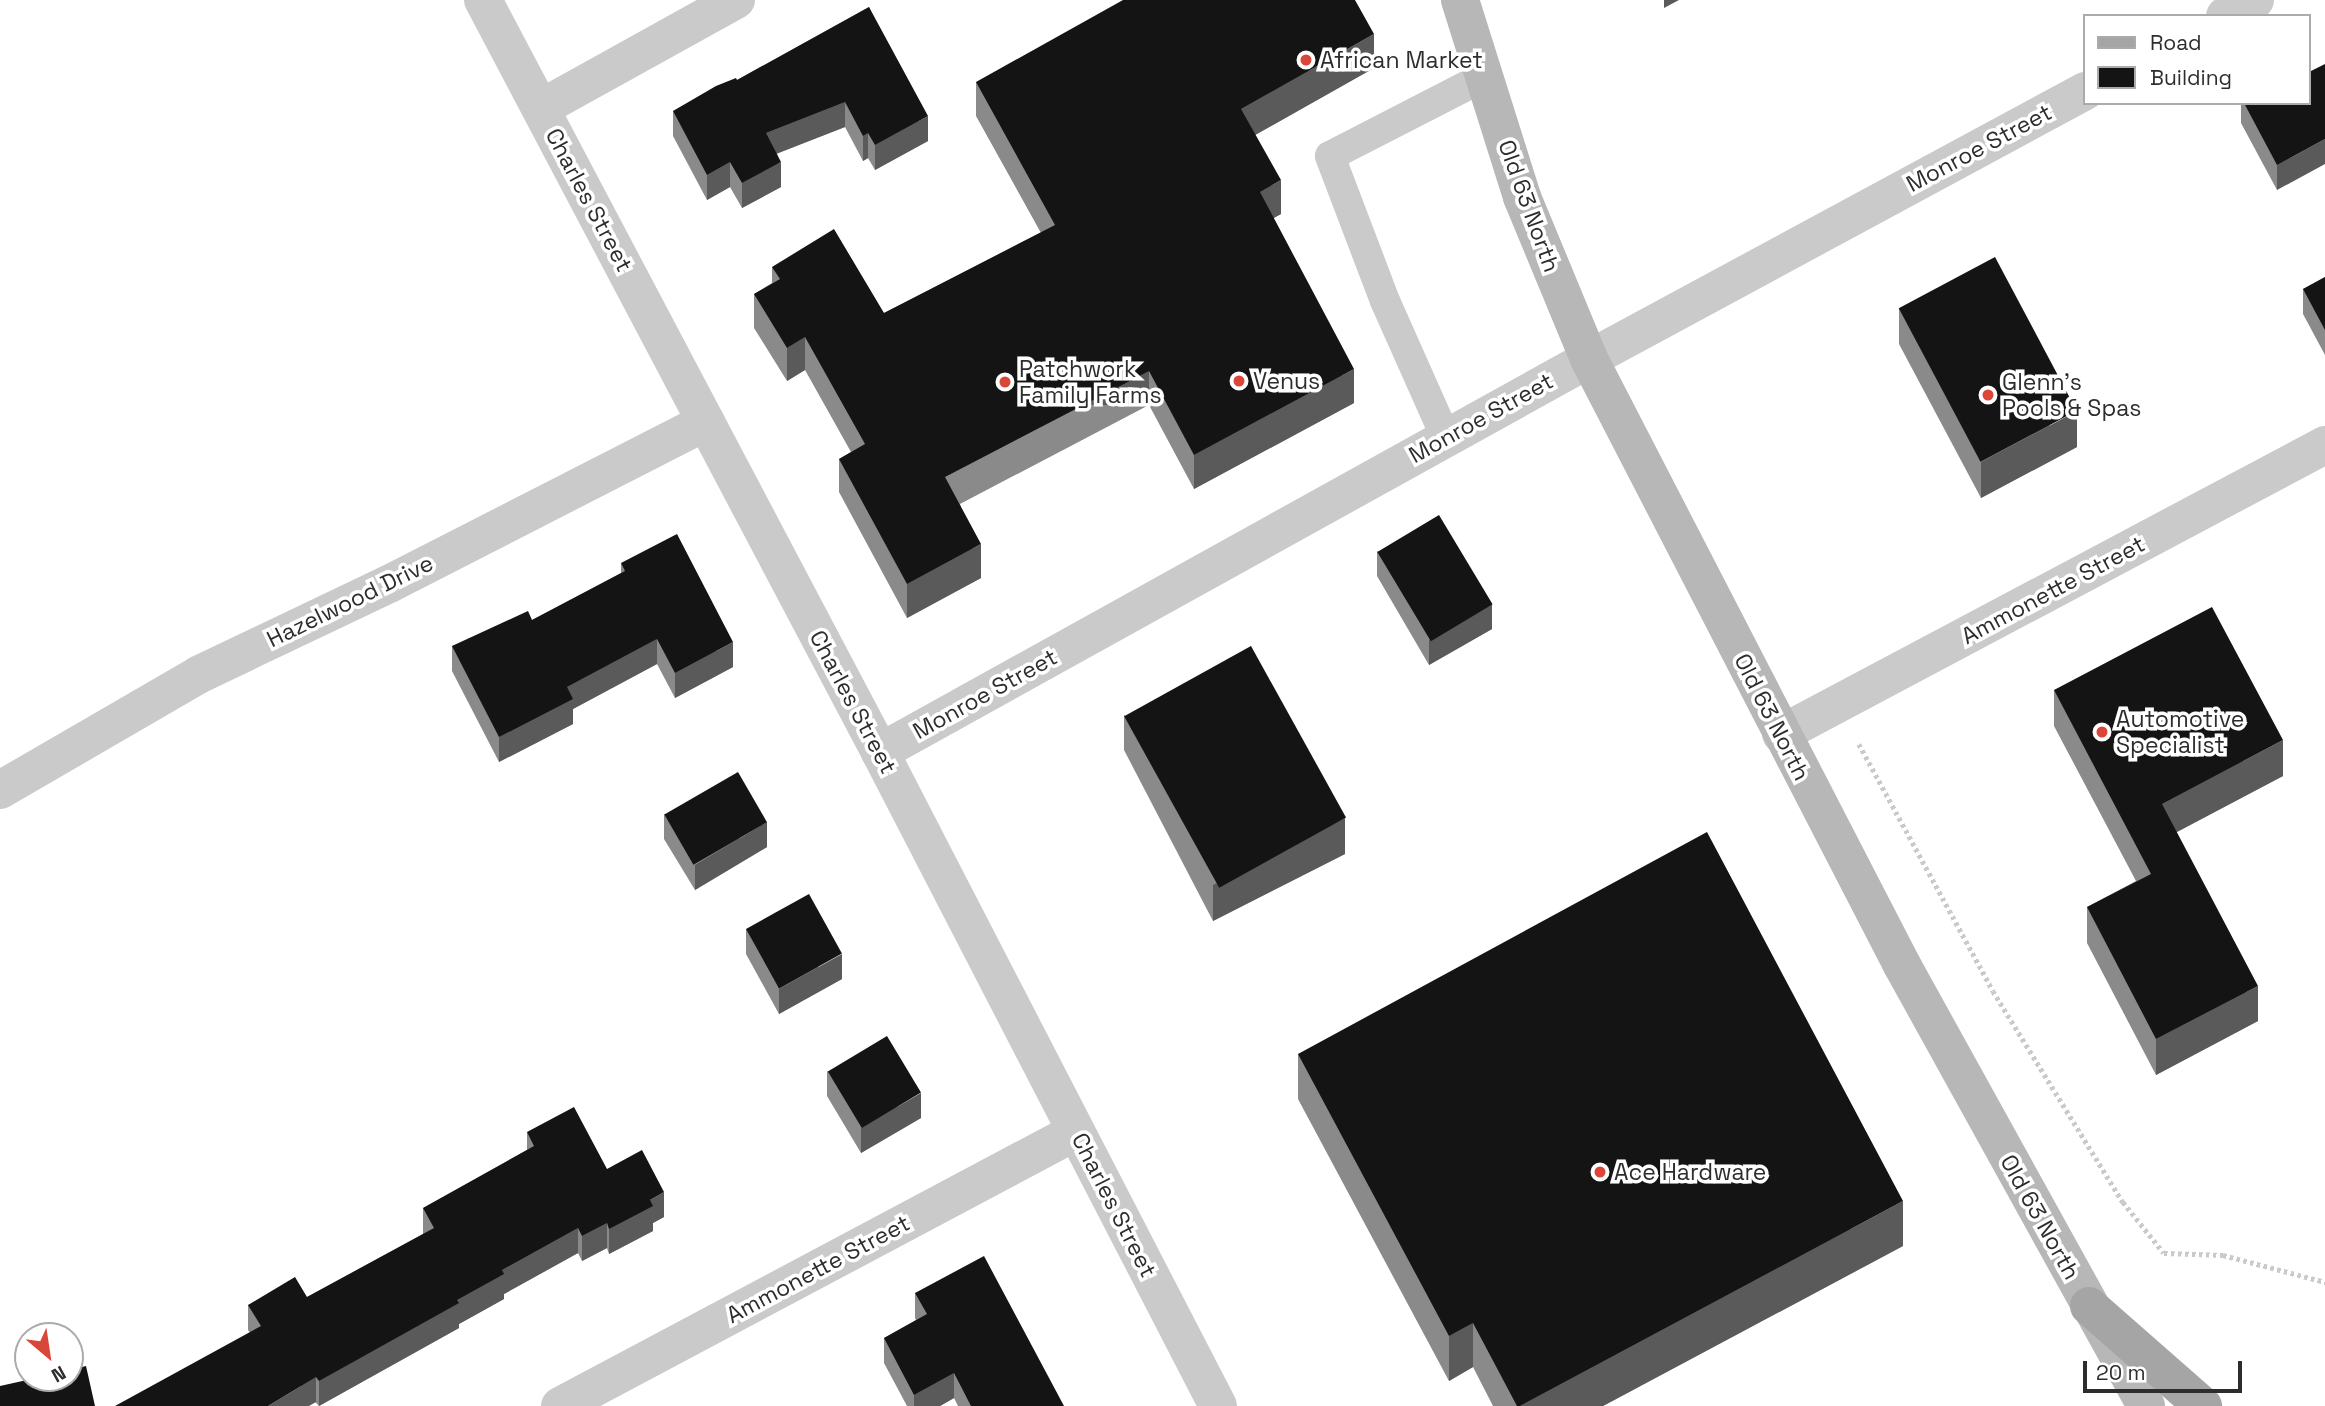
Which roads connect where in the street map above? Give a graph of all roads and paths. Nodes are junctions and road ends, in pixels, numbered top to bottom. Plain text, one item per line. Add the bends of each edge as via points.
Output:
1 (483, 0) edge
2 (736, 0) edge
3 (1460, 0) edge
4 (2255, 0) edge
5 (2229, 14) edge
6 (1484, 77) junction
7 (2084, 92) edge
8 (541, 108) junction
9 (1588, 359) junction
10 (706, 422) junction
11 (1446, 438) junction
12 (2325, 445) edge
13 (1838, 704) junction
14 (1781, 734) junction
15 (880, 752) junction
16 (0, 790) edge
17 (1075, 1132) junction
18 (2325, 1282) edge
19 (2089, 1306) junction
20 (560, 1406) edge
21 (1218, 1406) edge
22 (2146, 1406) edge
23 (2203, 1406) edge

1 - 8 street, Charles Street
2 - 8 street
3 - 6 main road, Old 63 North
4 - 5 street
6 - 9 main road, Old 63 North via 1522,197
6 - 11 lane via 1330,156 1385,301
7 - 9 street, Monroe Street
8 - 10 street, Charles Street
9 - 11 street, Monroe Street
9 - 14 main road, Old 63 North
10 - 15 street, Charles Street
10 - 16 street, Hazelwood Drive via 389,584 198,675
11 - 15 street, Monroe Street
12 - 13 street, Ammonette Street
13 - 14 street, Ammonette Street
13 - 18 path via 1993,991 2123,1202 2164,1253 2223,1255
14 - 19 main road, Old 63 North
15 - 17 street, Charles Street
17 - 20 street, Ammonette Street
17 - 21 street, Charles Street
19 - 22 main road, Old 63 North
19 - 23 main road

